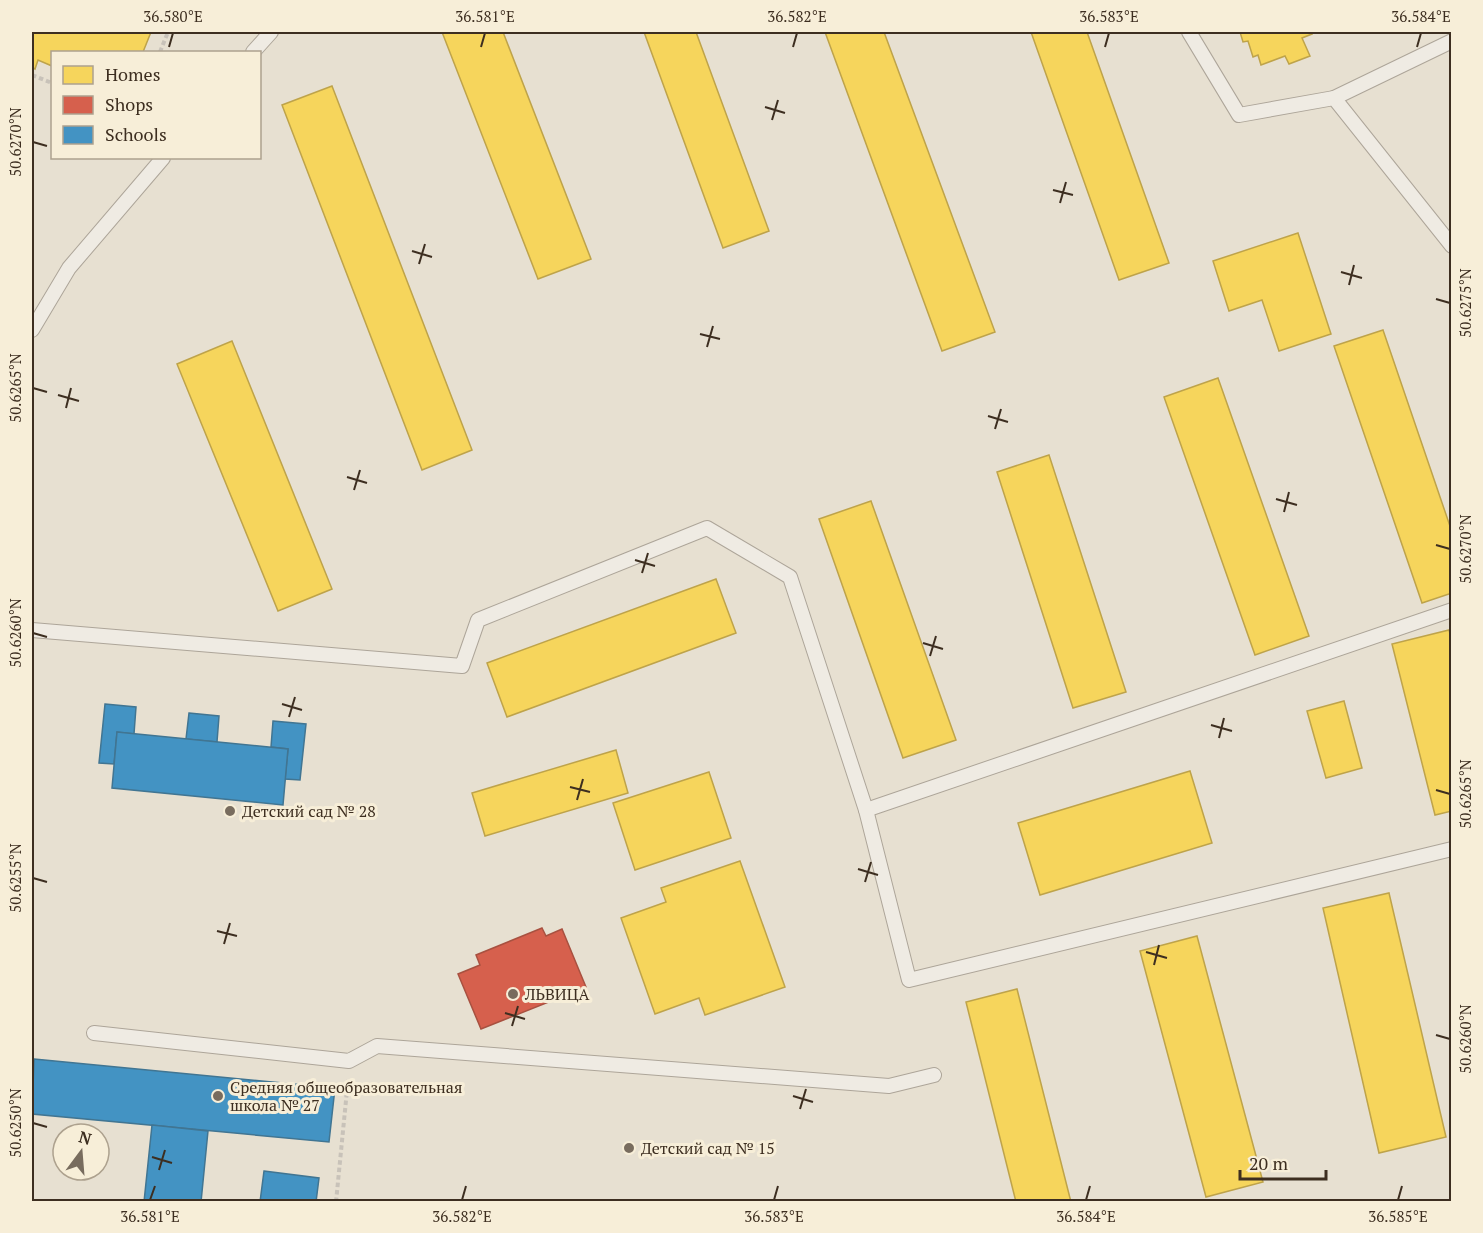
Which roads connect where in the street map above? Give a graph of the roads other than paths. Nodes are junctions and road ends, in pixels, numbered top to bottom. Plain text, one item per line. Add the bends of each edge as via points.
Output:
1 (271, 32) edge
2 (1189, 32) edge
3 (1452, 42) edge
4 (254, 51) edge
5 (1334, 98) junction
6 (162, 159) edge
7 (1452, 246) edge
8 (32, 330) edge
9 (1452, 610) edge
10 (32, 630) edge
11 (866, 810) junction
12 (1452, 849) edge
13 (94, 1033) dead end
14 (934, 1075) dead end

1 - 4 lane
2 - 5 lane via 1239,115
3 - 5 lane
5 - 7 lane
6 - 8 lane via 69,267
9 - 11 lane
10 - 11 lane via 462,666 478,620 707,528 790,577
11 - 12 lane via 909,980
13 - 14 lane via 350,1061 377,1046 889,1086

